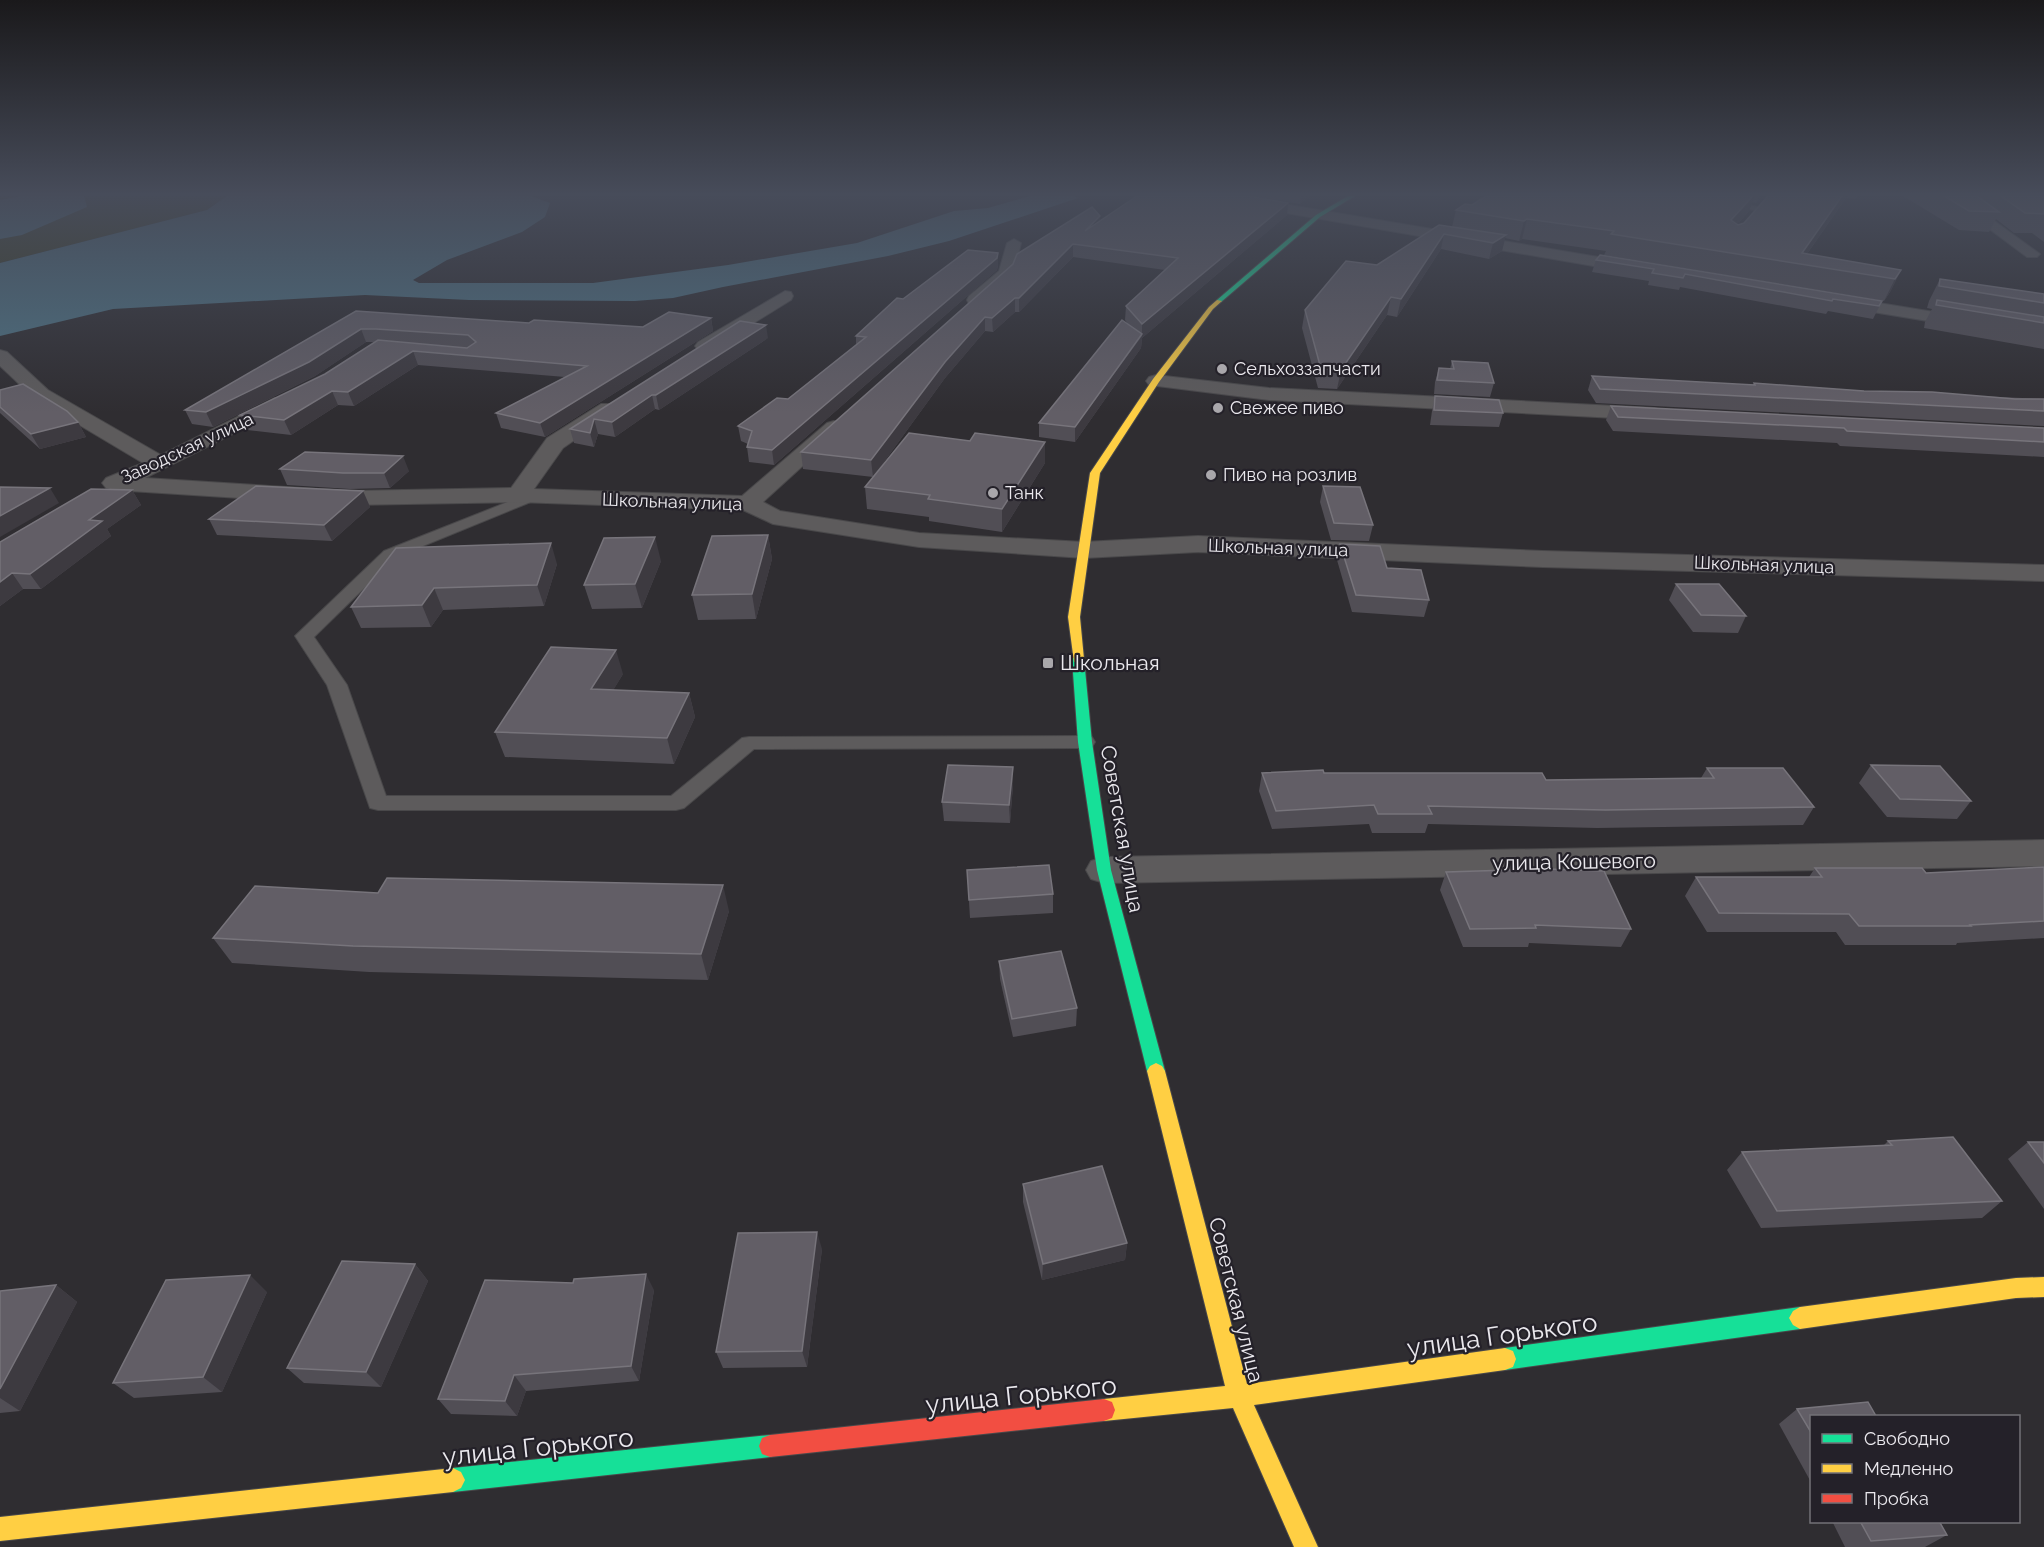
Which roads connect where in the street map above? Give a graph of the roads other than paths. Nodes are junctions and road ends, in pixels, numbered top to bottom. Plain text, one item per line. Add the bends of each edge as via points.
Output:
1 (1007, 268) edge
2 (1257, 268) edge
3 (1631, 268) edge
4 (1654, 272) edge
5 (785, 296) dead end
6 (1815, 298) edge
7 (962, 312) edge
8 (2044, 335) edge
9 (692, 354) edge
10 (0, 356) edge
11 (1156, 381) junction
12 (302, 392) edge
13 (624, 398) edge
14 (850, 412) edge
15 (1674, 415) edge
16 (160, 464) junction
17 (104, 489) joint
18 (525, 496) junction
19 (748, 503) junction
20 (1084, 550) junction
21 (2044, 573) edge
22 (1085, 742) junction
23 (2044, 853) edge
24 (1104, 870) junction
25 (2044, 1287) edge
26 (1239, 1396) junction
27 (0, 1529) edge
28 (1306, 1547) edge

1 - 7 street
2 - 11 main road, Советская улица via 1211,308
3 - 4 street
5 - 9 street
6 - 8 street
10 - 16 street via 40,394
11 - 15 street via 1269,394
11 - 20 main road, Советская улица via 1095,473
12 - 16 street, Заводская улица
13 - 18 street via 555,443
14 - 19 street
16 - 17 street, Заводская улица
17 - 18 street, Школьная улица via 350,498
18 - 19 street, Школьная улица
18 - 22 lane via 390,554 304,636 337,685 378,803 676,803 749,743
19 - 20 street, Школьная улица via 773,517 919,540
20 - 21 street, Школьная улица via 1198,544 1543,559
20 - 22 main road, Советская улица via 1074,617
22 - 24 main road, Советская улица
23 - 24 street, улица Кошевого
24 - 26 main road, Советская улица
25 - 26 main road, улица Горького
26 - 27 main road, улица Горького
26 - 28 main road, Советская улица

